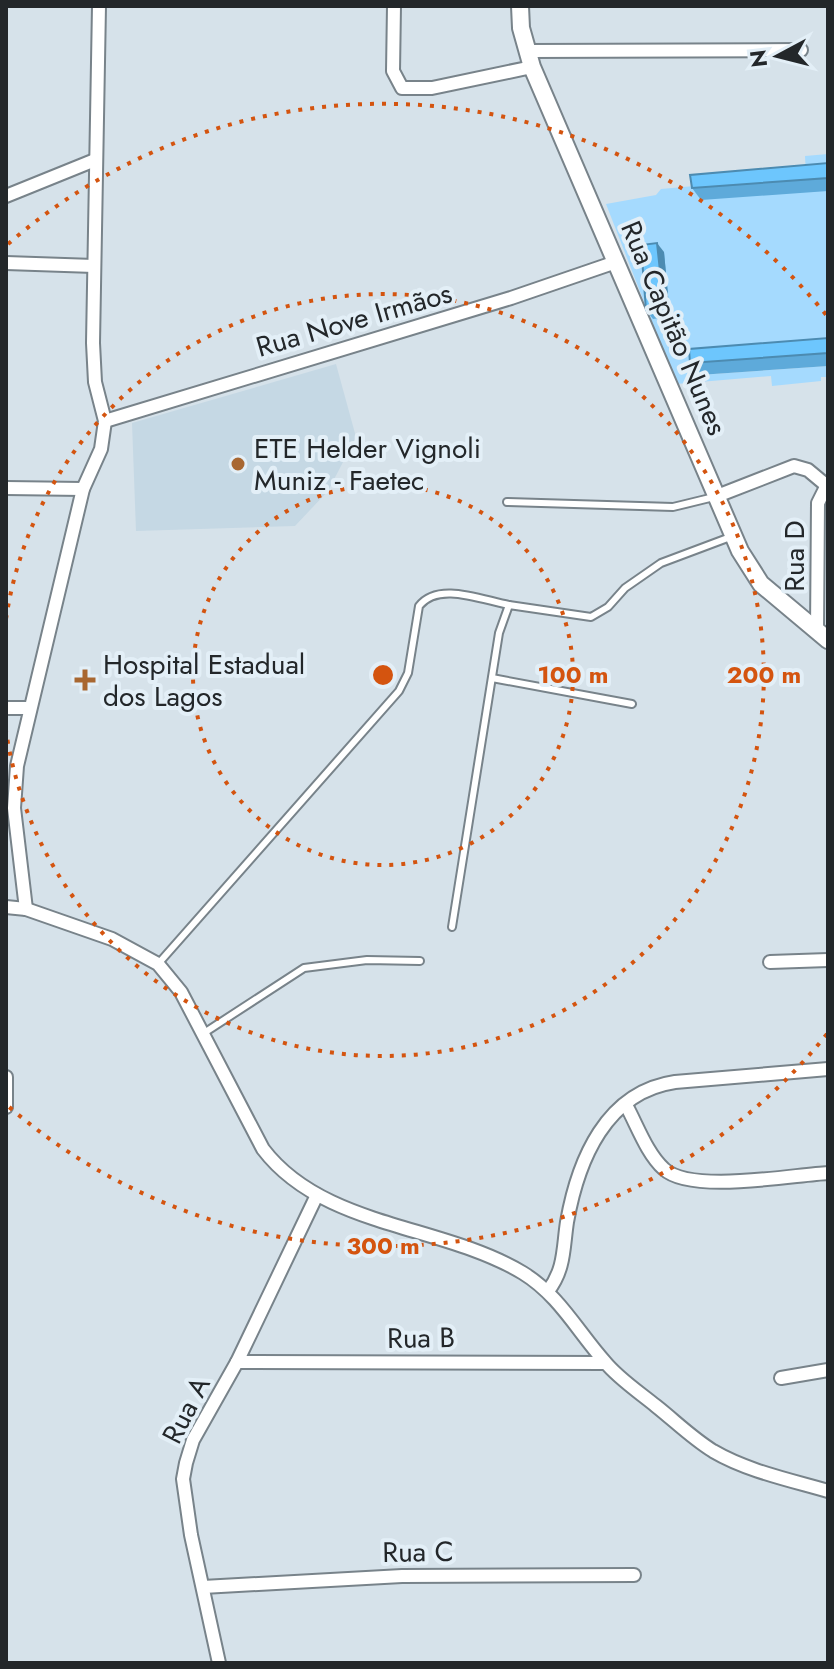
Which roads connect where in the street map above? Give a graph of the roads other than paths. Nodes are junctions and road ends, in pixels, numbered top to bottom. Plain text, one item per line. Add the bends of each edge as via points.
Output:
1 (99, 6) edge
2 (394, 6) edge
3 (520, 6) edge
4 (801, 50) dead end
5 (530, 59) junction
6 (95, 160) junction
7 (6, 196) edge
8 (616, 262) junction
9 (6, 263) edge
10 (94, 266) junction
11 (105, 421) junction
12 (827, 484) edge
13 (6, 488) edge
14 (83, 489) junction
15 (717, 496) junction
16 (507, 502) dead end
17 (733, 536) junction
18 (824, 581) edge
19 (509, 605) junction
20 (823, 635) edge
21 (492, 678) junction
22 (632, 704) dead end
23 (6, 708) edge
24 (30, 708) junction
25 (6, 907) edge
26 (26, 909) junction
27 (452, 927) dead end
28 (828, 960) edge
29 (420, 961) dead end
30 (770, 962) dead end
31 (158, 964) junction
32 (204, 1033) junction
33 (828, 1069) edge
34 (6, 1077) edge
35 (626, 1105) junction
36 (6, 1107) edge
37 (828, 1173) edge
38 (317, 1195) junction
39 (548, 1291) junction
40 (237, 1362) junction
41 (605, 1363) junction
42 (828, 1370) edge
43 (781, 1378) dead end
44 (828, 1491) edge
45 (634, 1575) dead end
46 (203, 1587) junction
47 (219, 1663) edge

1 - 6 street
2 - 5 street via 393,71 402,88 432,88
3 - 5 street, Rua Capitão Nunes
4 - 5 street
5 - 8 street, Rua Capitão Nunes
6 - 7 street
6 - 10 street
8 - 11 street, Rua Nove Irmãos
8 - 15 street, Rua Capitão Nunes
9 - 10 street
10 - 11 street via 95,382
11 - 14 street via 101,449
12 - 15 street via 794,466
12 - 18 street, Rua D via 818,503
13 - 14 street
14 - 24 street
15 - 16 lane via 673,507
15 - 17 street, Rua Capitão Nunes
17 - 19 lane via 661,563 591,617
17 - 20 street, Rua Capitão Nunes via 761,584
18 - 20 street, Rua D
19 - 21 lane
19 - 31 lane via 439,592 425,598 399,691
21 - 22 lane
21 - 27 lane
23 - 24 street
24 - 26 street via 14,808
25 - 26 street
26 - 31 street via 112,939
28 - 30 street
29 - 32 lane via 367,960 304,968
31 - 32 street
32 - 38 street via 232,1097 263,1149 276,1166
33 - 35 street via 658,1085
34 - 36 street
35 - 37 street via 663,1168 677,1178
35 - 39 street via 589,1146 570,1208 563,1263
38 - 39 street via 458,1243 522,1272
38 - 40 street, Rua A
39 - 41 street
40 - 41 street, Rua B
40 - 46 street, Rua A via 193,1440 186,1463 186,1503
41 - 44 street via 714,1451
42 - 43 street
45 - 46 street, Rua C via 402,1576
46 - 47 street, Rua A

